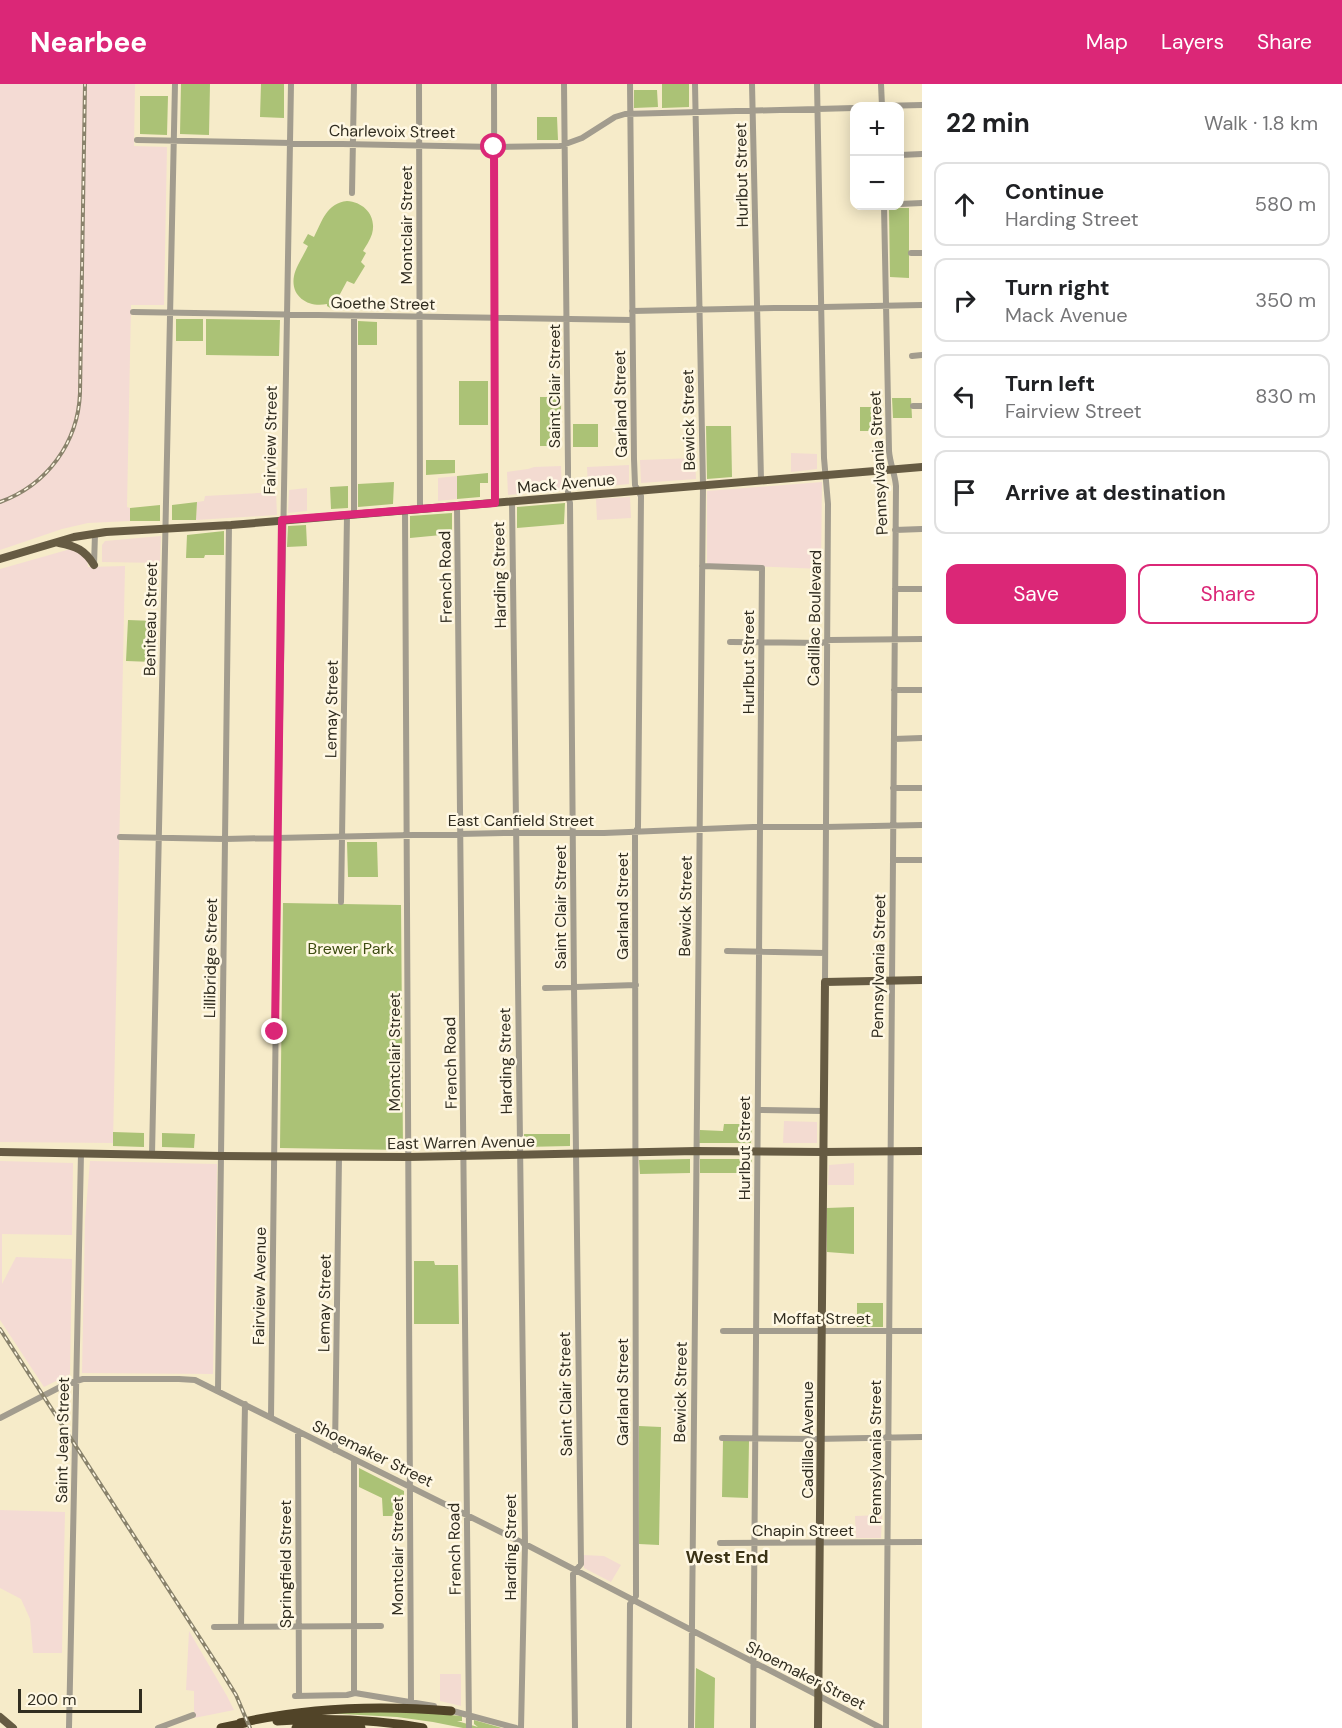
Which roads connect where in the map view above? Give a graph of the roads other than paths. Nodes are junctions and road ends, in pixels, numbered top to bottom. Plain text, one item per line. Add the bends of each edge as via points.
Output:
1 (175, 84) edge
2 (291, 84) edge
3 (354, 84) edge
4 (419, 84) edge
5 (494, 84) edge
6 (564, 84) edge
7 (630, 84) edge
8 (695, 84) edge
9 (752, 84) edge
10 (817, 84) edge
11 (881, 84) edge
12 (881, 102) edge
13 (904, 105) edge
14 (922, 105) edge
15 (850, 108) edge
16 (818, 109) junction
17 (753, 110) junction
18 (696, 111) junction
19 (630, 113) junction
20 (137, 140) dead end
21 (174, 140) junction
22 (290, 143) junction
23 (353, 144) junction
24 (565, 144) junction
25 (419, 145) junction
26 (494, 147) junction
27 (922, 154) edge
28 (904, 155) edge
29 (352, 193) dead end
30 (922, 203) edge
31 (904, 204) edge
32 (884, 210) edge
33 (911, 253) dead end
34 (922, 253) edge
35 (922, 305) edge
36 (886, 306) junction
37 (822, 307) junction
38 (758, 308) junction
39 (699, 309) junction
40 (632, 311) junction
41 (133, 312) dead end
42 (171, 312) junction
43 (286, 315) junction
44 (354, 316) junction
45 (420, 317) junction
46 (495, 318) junction
47 (567, 320) junction
48 (632, 320) junction
49 (922, 355) edge
50 (912, 356) dead end
51 (913, 406) dead end
52 (922, 406) edge
53 (922, 467) edge
54 (892, 470) junction
55 (827, 475) junction
56 (761, 480) junction
57 (703, 485) junction
58 (638, 490) junction
59 (568, 496) junction
60 (512, 501) junction
61 (495, 503) junction
62 (457, 506) junction
63 (420, 509) junction
64 (405, 510) junction
65 (350, 515) junction
66 (282, 520) junction
67 (229, 525) junction
68 (166, 529) junction
69 (922, 529) edge
70 (895, 530) junction
71 (95, 534) junction
72 (57, 542) junction
73 (0, 559) edge
74 (94, 566) joint
75 (702, 566) junction
76 (922, 588) edge
77 (895, 589) junction
78 (894, 639) junction
79 (922, 639) edge
80 (730, 642) dead end
81 (761, 642) junction
82 (826, 642) junction
83 (894, 690) junction
84 (922, 690) edge
85 (922, 738) edge
86 (894, 739) junction
87 (893, 788) junction
88 (922, 788) edge
89 (893, 825) junction
90 (922, 825) edge
91 (760, 827) junction
92 (826, 827) junction
93 (700, 829) junction
94 (638, 831) junction
95 (516, 833) junction
96 (573, 833) junction
97 (461, 834) junction
98 (407, 835) junction
99 (343, 836) junction
100 (120, 837) dead end
101 (278, 837) junction
102 (159, 838) junction
103 (225, 838) junction
104 (893, 860) junction
105 (922, 860) edge
106 (341, 902) dead end
107 (727, 951) dead end
108 (759, 952) junction
109 (825, 953) junction
110 (892, 980) junction
111 (922, 980) edge
112 (825, 982) junction
113 (636, 986) junction
114 (574, 987) junction
115 (545, 988) dead end
116 (758, 1110) junction
117 (823, 1111) junction
118 (696, 1151) junction
119 (758, 1151) junction
120 (922, 1151) edge
121 (0, 1152) edge
122 (636, 1152) junction
123 (823, 1152) junction
124 (890, 1152) junction
125 (81, 1153) junction
126 (152, 1154) junction
127 (576, 1154) junction
128 (520, 1155) junction
129 (220, 1156) junction
130 (273, 1156) junction
131 (464, 1156) junction
132 (339, 1157) junction
133 (408, 1157) junction
134 (723, 1331) dead end
135 (756, 1331) junction
136 (889, 1331) junction
137 (922, 1331) edge
138 (822, 1332) junction
139 (76, 1380) junction
140 (218, 1391) junction
141 (245, 1404) junction
142 (271, 1417) junction
143 (0, 1418) edge
144 (298, 1431) junction
145 (888, 1437) junction
146 (922, 1437) edge
147 (722, 1438) dead end
148 (755, 1438) junction
149 (821, 1438) junction
150 (335, 1450) junction
151 (354, 1459) junction
152 (410, 1487) junction
153 (466, 1515) junction
154 (922, 1542) edge
155 (720, 1543) dead end
156 (754, 1543) junction
157 (820, 1543) junction
158 (887, 1543) junction
159 (525, 1544) junction
160 (576, 1570) junction
161 (633, 1600) junction
162 (241, 1626) junction
163 (299, 1626) junction
164 (354, 1626) junction
165 (381, 1626) dead end
166 (214, 1627) dead end
167 (691, 1631) junction
168 (753, 1663) junction
169 (354, 1694) junction
170 (819, 1696) junction
171 (411, 1702) junction
172 (451, 1711) junction
173 (193, 1715) dead end
174 (470, 1715) junction
175 (0, 1717) edge
176 (240, 1723) junction
177 (469, 1727) edge
178 (14, 1728) edge
179 (69, 1728) edge
180 (158, 1728) edge
181 (221, 1728) edge
182 (296, 1728) edge
183 (361, 1728) edge
184 (423, 1728) edge
185 (516, 1728) edge
186 (521, 1728) edge
187 (575, 1728) edge
188 (629, 1728) edge
189 (691, 1728) edge
190 (753, 1728) edge
191 (818, 1728) edge
192 (881, 1728) edge
193 (886, 1728) edge

1 - 21 street, Beniteau Street
2 - 22 street, Fairview Street
3 - 23 street
4 - 25 street, Montclair Street
5 - 26 street, Harding Street
6 - 24 street, Saint Clair Street
7 - 19 street, Garland Street
8 - 18 street, Bewick Street
9 - 17 street, Hurlbut Street
10 - 16 street, Cadillac Boulevard
11 - 12 street
13 - 14 street
15 - 16 street, Charlevoix Street
16 - 17 street, Charlevoix Street
16 - 37 street, Cadillac Boulevard
17 - 18 street, Charlevoix Street
17 - 38 street, Hurlbut Street
18 - 19 street, Charlevoix Street
18 - 39 street, Bewick Street
19 - 24 street, Charlevoix Street
19 - 40 street, Garland Street
20 - 21 street, Charlevoix Street
21 - 22 street, Charlevoix Street
21 - 42 street, Beniteau Street
22 - 23 street, Charlevoix Street
22 - 43 street, Fairview Street
23 - 25 street, Charlevoix Street
23 - 29 street
24 - 26 street, Charlevoix Street
24 - 47 street, Saint Clair Street
25 - 26 street, Charlevoix Street
25 - 45 street, Montclair Street
26 - 46 street, Harding Street
27 - 28 street
30 - 31 street
32 - 36 street, Pennsylvania Street
33 - 34 street
35 - 36 street
36 - 37 street
36 - 54 street, Pennsylvania Street
37 - 38 street
37 - 55 street, Cadillac Boulevard
38 - 39 street
38 - 56 street, Hurlbut Street
39 - 40 street
39 - 57 street, Bewick Street
40 - 48 street, Garland Street
41 - 42 street, Goethe Street
42 - 43 street, Goethe Street
42 - 68 street, Beniteau Street
43 - 44 street, Goethe Street
43 - 66 street, Fairview Street
44 - 45 street, Goethe Street
44 - 65 street, Lemay Street
45 - 46 street, Goethe Street
45 - 63 street, Montclair Street
46 - 47 street, Goethe Street
46 - 61 street, Harding Street
47 - 48 street, Goethe Street
47 - 59 street, Saint Clair Street
48 - 58 street, Garland Street
49 - 50 street
51 - 52 street
53 - 54 main road, Mack Avenue
54 - 55 main road, Mack Avenue
54 - 70 street, Pennsylvania Street via 896,486
55 - 56 main road, Mack Avenue
55 - 82 street, Cadillac Boulevard
56 - 57 main road, Mack Avenue
57 - 58 main road, Mack Avenue
57 - 75 street, Bewick Street
58 - 59 main road, Mack Avenue
58 - 94 street, Garland Street via 641,496
59 - 60 main road, Mack Avenue
59 - 96 street, Saint Clair Street
60 - 61 main road, Mack Avenue
60 - 95 street, Harding Street
61 - 62 main road, Mack Avenue
62 - 63 main road, Mack Avenue
62 - 97 street, French Road
63 - 64 main road, Mack Avenue
64 - 65 main road, Mack Avenue
64 - 98 street, Montclair Street
65 - 66 main road, Mack Avenue
65 - 99 street, Lemay Street
66 - 67 main road, Mack Avenue
66 - 101 street, Fairview Street
67 - 68 main road, Mack Avenue
67 - 103 street, Lillibridge Street
68 - 71 main road, Mack Avenue
68 - 102 street, Beniteau Street
69 - 70 street
70 - 77 street, Pennsylvania Street
71 - 72 main road, Mack Avenue
71 - 74 street
72 - 73 main road, Mack Avenue
72 - 74 main road via 77,547
75 - 81 street, Hurlbut Street via 762,568
75 - 93 street, Bewick Street
76 - 77 street
77 - 78 street, Pennsylvania Street
78 - 79 street
78 - 82 street
78 - 83 street, Pennsylvania Street
80 - 81 street
81 - 82 street
81 - 91 street, Hurlbut Street
82 - 92 street, Cadillac Boulevard
83 - 84 street
83 - 86 street, Pennsylvania Street
85 - 86 street
86 - 87 street, Pennsylvania Street
87 - 88 street
87 - 89 street, Pennsylvania Street
89 - 90 street, East Canfield Street
89 - 92 street, East Canfield Street
89 - 104 street, Pennsylvania Street
91 - 92 street, East Canfield Street
91 - 93 street, East Canfield Street
91 - 108 street, Hurlbut Street
92 - 109 street, Cadillac Boulevard
93 - 94 street, East Canfield Street
93 - 118 street, Bewick Street
94 - 96 street, East Canfield Street
94 - 113 street, Garland Street
95 - 96 street, East Canfield Street
95 - 97 street, East Canfield Street
95 - 128 street, Harding Street
96 - 114 street, Saint Clair Street
97 - 98 street, East Canfield Street
97 - 131 street, French Road
98 - 99 street, East Canfield Street
98 - 133 street, Montclair Street
99 - 101 street, East Canfield Street
99 - 106 street, Lemay Street
100 - 102 street, East Canfield Street
101 - 103 street, East Canfield Street
101 - 130 street, Fairview Street
102 - 103 street, East Canfield Street
102 - 126 street, Beniteau Street
103 - 129 street, Lillibridge Street
104 - 105 street
104 - 110 street, Pennsylvania Street
107 - 108 street
108 - 109 street
108 - 116 street, Hurlbut Street
109 - 112 street, Cadillac Boulevard
110 - 111 main road
110 - 112 main road
110 - 124 street, Pennsylvania Street
112 - 117 main road, Cadillac Boulevard
113 - 114 street
113 - 122 street, Garland Street
114 - 115 street
114 - 127 street, Saint Clair Street
116 - 117 street
116 - 119 street, Hurlbut Street
117 - 123 main road, Cadillac Boulevard
118 - 119 main road, East Warren Avenue
118 - 122 main road, East Warren Avenue
118 - 167 street, Bewick Street
119 - 123 main road, East Warren Avenue
119 - 135 street, Hurlbut Street
120 - 124 main road, East Warren Avenue
121 - 125 main road, East Warren Avenue
122 - 127 main road, East Warren Avenue
122 - 161 street, Garland Street
123 - 124 main road, East Warren Avenue
123 - 138 main road, Cadillac Avenue
124 - 136 street, Pennsylvania Street
125 - 126 main road, East Warren Avenue
125 - 139 street, Saint Jean Street
126 - 129 main road, East Warren Avenue
127 - 128 main road, East Warren Avenue
127 - 160 street, Saint Clair Street via 581,1564
128 - 131 main road, East Warren Avenue
128 - 159 street, Harding Street
129 - 130 main road, East Warren Avenue
129 - 140 street, Lillibridge Street
130 - 132 main road, East Warren Avenue
130 - 142 street, Fairview Avenue
131 - 133 main road, East Warren Avenue
131 - 153 street, French Road
132 - 133 main road, East Warren Avenue
132 - 150 street, Lemay Street
133 - 152 street, Montclair Street
134 - 135 street, Moffat Street
135 - 138 street, Moffat Street
135 - 148 street, Hurlbut Street
136 - 137 street, Moffat Street
136 - 138 street, Moffat Street
136 - 145 street, Pennsylvania Street
138 - 149 main road, Cadillac Avenue
139 - 140 street, Shoemaker Street via 192,1379
139 - 143 street, Shoemaker Street
139 - 179 street, Saint Jean Street
140 - 141 street, Shoemaker Street
141 - 142 street, Shoemaker Street
141 - 162 street
142 - 144 street, Shoemaker Street
144 - 150 street, Shoemaker Street
144 - 163 street, Springfield Street
145 - 146 street
145 - 149 street
145 - 158 street, Pennsylvania Street
147 - 148 street
148 - 149 street
148 - 156 street, Hurlbut Street
149 - 157 main road, Cadillac Avenue
150 - 151 street, Shoemaker Street
151 - 152 street, Shoemaker Street
151 - 164 street
152 - 153 street, Shoemaker Street
152 - 171 street, Montclair Street
153 - 159 street, Shoemaker Street
153 - 174 street, French Road
154 - 158 street, Chapin Street
155 - 156 street, Chapin Street
156 - 157 street, Chapin Street
156 - 168 street, Hurlbut Street
157 - 158 street, Chapin Street
157 - 170 main road, Cadillac Avenue
158 - 193 street, Pennsylvania Street
159 - 160 street, Shoemaker Street
159 - 186 street, Harding Street
160 - 161 street, Shoemaker Street
160 - 187 street, Saint Clair Street
161 - 167 street, Shoemaker Street
161 - 188 street, Garland Street
162 - 163 street
162 - 166 street
163 - 164 street
163 - 169 street, Springfield Street via 297,1696
164 - 165 street
164 - 169 street
167 - 168 street, Shoemaker Street
167 - 189 street, Bewick Street
168 - 170 street, Shoemaker Street
168 - 190 street, Hurlbut Street
169 - 171 street
170 - 191 main road, Cadillac Avenue
170 - 192 street, Shoemaker Street
171 - 172 street
172 - 174 street
172 - 176 highway via 321,1710
173 - 180 street
174 - 177 street, French Road
174 - 185 street
175 - 178 main road
176 - 181 highway
176 - 184 highway via 356,1720
182 - 183 highway

